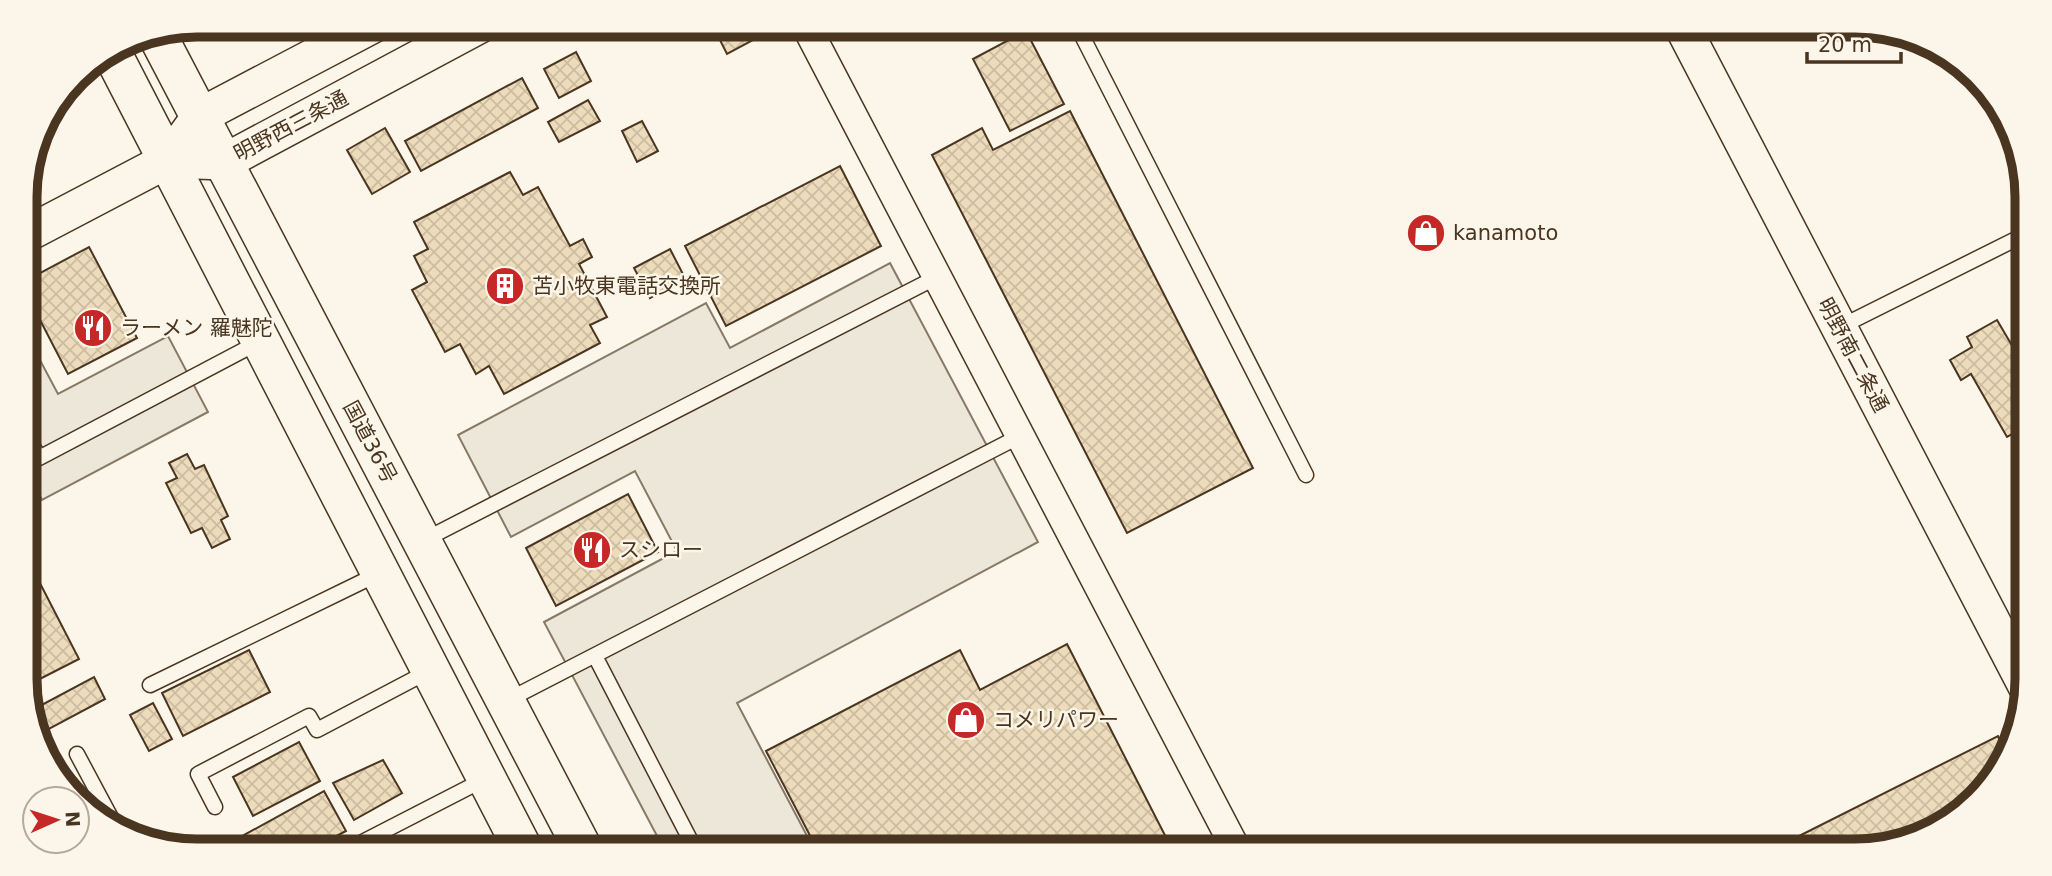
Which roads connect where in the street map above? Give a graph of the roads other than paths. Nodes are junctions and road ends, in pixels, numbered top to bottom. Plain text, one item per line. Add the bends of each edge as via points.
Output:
1 (331, 37) edge
2 (458, 37) edge
3 (812, 37) edge
4 (1083, 37) edge
5 (1688, 37) edge
6 (160, 41) edge
7 (115, 59) edge
8 (200, 116) junction
9 (168, 160) junction
10 (224, 162) junction
11 (37, 229) edge
12 (2015, 240) edge
13 (937, 277) junction
14 (1839, 328) junction
15 (261, 341) junction
16 (1020, 436) junction
17 (37, 454) edge
18 (1306, 475) dead end
19 (422, 541) junction
20 (381, 573) junction
21 (595, 656) junction
22 (2015, 665) edge
23 (431, 670) junction
24 (150, 685) dead end
25 (506, 701) junction
26 (77, 754) dead end
27 (486, 778) junction
28 (215, 807) dead end
29 (108, 811) edge
30 (370, 839) edge
31 (518, 839) edge
32 (578, 839) edge
33 (690, 839) edge
34 (1231, 839) edge

1 - 8 street
2 - 10 street, 明野西三条通
3 - 13 street
4 - 18 lane
5 - 14 street, 明野南二条通
6 - 8 highway, 国道36号
7 - 9 highway
8 - 9 street
8 - 10 highway, 国道36号
9 - 10 street, 明野西三条通
9 - 11 street
9 - 15 highway
10 - 19 highway, 国道36号
12 - 14 lane
13 - 16 street
13 - 19 lane
14 - 22 street, 明野南二条通
15 - 17 lane via 39,458
15 - 20 highway
16 - 21 lane
16 - 34 street
19 - 25 highway, 国道36号
20 - 23 highway
20 - 24 lane
21 - 25 lane
21 - 33 lane
23 - 27 highway
23 - 28 lane via 317,730 309,716 198,774
25 - 32 highway, 国道36号
26 - 29 lane
27 - 30 lane
27 - 31 highway

